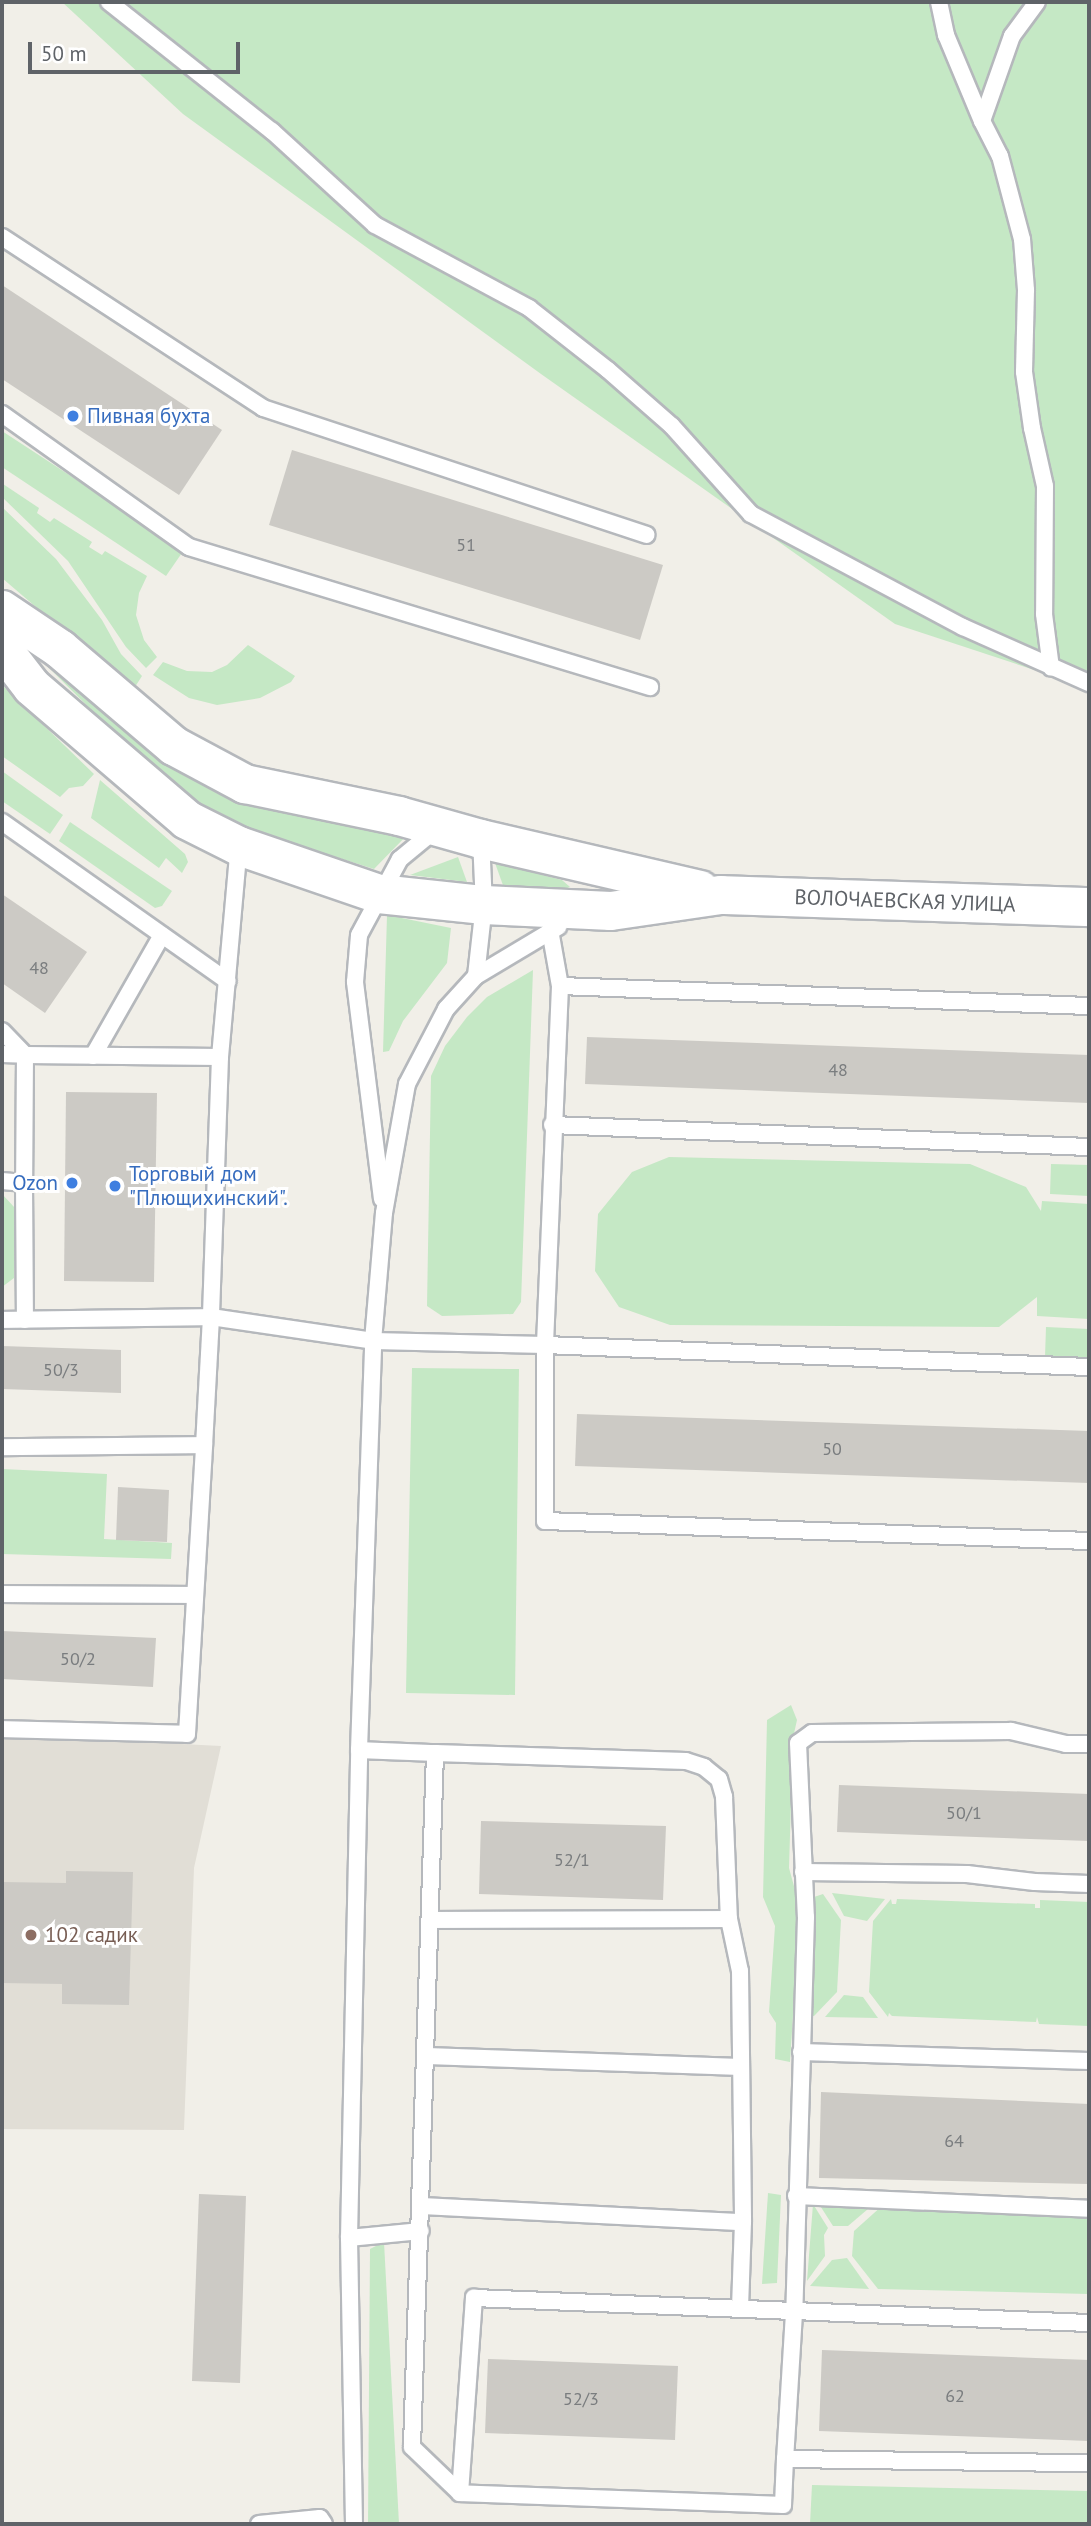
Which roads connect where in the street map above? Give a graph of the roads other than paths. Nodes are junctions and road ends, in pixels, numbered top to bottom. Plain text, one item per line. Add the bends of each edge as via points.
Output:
1 (108, 2) edge
2 (939, 2) edge
3 (1037, 2) edge
4 (982, 121) junction
5 (2, 237) edge
6 (2, 414) edge
7 (646, 534) dead end
8 (2, 610) edge
9 (2, 648) edge
10 (1052, 668) junction
11 (1089, 683) edge
12 (650, 687) dead end
13 (2, 822) edge
14 (439, 826) junction
15 (481, 839) junction
16 (239, 846) junction
17 (379, 894) junction
18 (721, 895) junction
19 (484, 905) junction
20 (1089, 907) edge
21 (611, 911) junction
22 (550, 930) junction
23 (162, 935) junction
24 (476, 976) junction
25 (227, 981) junction
26 (560, 986) junction
27 (1089, 1006) edge
28 (2, 1031) edge
29 (2, 1054) edge
30 (25, 1055) junction
31 (93, 1056) junction
32 (220, 1057) junction
33 (552, 1125) junction
34 (1089, 1147) edge
35 (2, 1181) edge
36 (24, 1183) junction
37 (384, 1213) junction
38 (211, 1317) junction
39 (2, 1320) edge
40 (25, 1320) junction
41 (373, 1341) junction
42 (545, 1345) junction
43 (1089, 1367) edge
44 (204, 1446) junction
45 (2, 1447) edge
46 (1089, 1541) edge
47 (2, 1594) edge
48 (194, 1595) junction
49 (2, 1729) edge
50 (1089, 1744) edge
51 (359, 1750) junction
52 (435, 1753) junction
53 (803, 1872) junction
54 (1089, 1884) edge
55 (729, 1919) junction
56 (432, 1920) junction
57 (801, 2052) junction
58 (427, 2056) junction
59 (1089, 2062) edge
60 (741, 2067) junction
61 (796, 2196) junction
62 (422, 2206) junction
63 (1089, 2209) edge
64 (743, 2221) junction
65 (421, 2231) junction
66 (349, 2238) junction
67 (740, 2309) junction
68 (794, 2313) junction
69 (1089, 2323) edge
70 (785, 2459) junction
71 (1089, 2463) edge
72 (460, 2493) junction
73 (259, 2524) edge
74 (324, 2524) edge
75 (354, 2524) edge

1 - 10 lane via 272,131 375,225 529,308 608,370 673,426 751,514 963,627
2 - 4 lane via 946,35
3 - 4 lane via 1012,36
4 - 10 lane via 1000,156 1021,239 1026,290 1024,372 1045,486 1044,614
5 - 7 lane via 263,408
6 - 12 lane via 189,547
8 - 14 street, ВОЛОЧАЕВСКАЯ УЛИЦА via 60,649 174,746 245,784
9 - 16 street, ВОЛОЧАЕВСКАЯ УЛИЦА via 32,687 187,820
10 - 11 lane
13 - 23 lane
14 - 15 street, ВОЛОЧАЕВСКАЯ УЛИЦА
14 - 17 lane via 400,859
15 - 18 street, ВОЛОЧАЕВСКАЯ УЛИЦА
15 - 19 lane
16 - 17 street, ВОЛОЧАЕВСКАЯ УЛИЦА
16 - 25 lane
17 - 19 street, ВОЛОЧАЕВСКАЯ УЛИЦА
17 - 37 lane via 359,935 355,982
18 - 20 street, ВОЛОЧАЕВСКАЯ УЛИЦА
18 - 21 street, ВОЛОЧАЕВСКАЯ УЛИЦА
19 - 21 street, ВОЛОЧАЕВСКАЯ УЛИЦА
19 - 24 lane
21 - 22 lane
22 - 24 lane
22 - 26 lane
23 - 25 lane
23 - 31 lane
24 - 37 lane via 446,1009 407,1084
25 - 32 lane
26 - 27 lane
26 - 33 lane
28 - 30 lane
29 - 30 lane
30 - 31 lane
30 - 36 lane
31 - 32 lane
32 - 38 lane
33 - 34 lane
33 - 42 lane
35 - 36 lane
36 - 40 lane
37 - 41 lane
38 - 40 lane
38 - 41 lane
38 - 44 lane
39 - 40 lane
41 - 42 lane
41 - 51 lane
42 - 43 lane
42 - 46 lane via 544,1521
44 - 45 lane
44 - 48 lane
47 - 48 lane
48 - 49 lane via 187,1734
50 - 53 lane via 1066,1744 1011,1731 809,1733 796,1749
51 - 52 lane
51 - 66 lane
52 - 55 lane via 680,1761 704,1767 719,1779 724,1797
52 - 56 lane
53 - 54 lane via 967,1874
53 - 57 lane
55 - 56 lane
55 - 60 lane via 740,1972
56 - 58 lane
57 - 59 lane
57 - 61 lane
58 - 60 lane
58 - 62 lane
60 - 64 lane
61 - 63 lane
61 - 68 lane
62 - 64 lane
62 - 65 lane
64 - 67 lane
65 - 66 lane
65 - 72 lane via 412,2447
66 - 75 lane
67 - 68 lane
67 - 72 lane via 474,2298
68 - 69 lane
68 - 70 lane
70 - 71 lane
70 - 72 lane via 783,2505
73 - 74 lane via 320,2518

